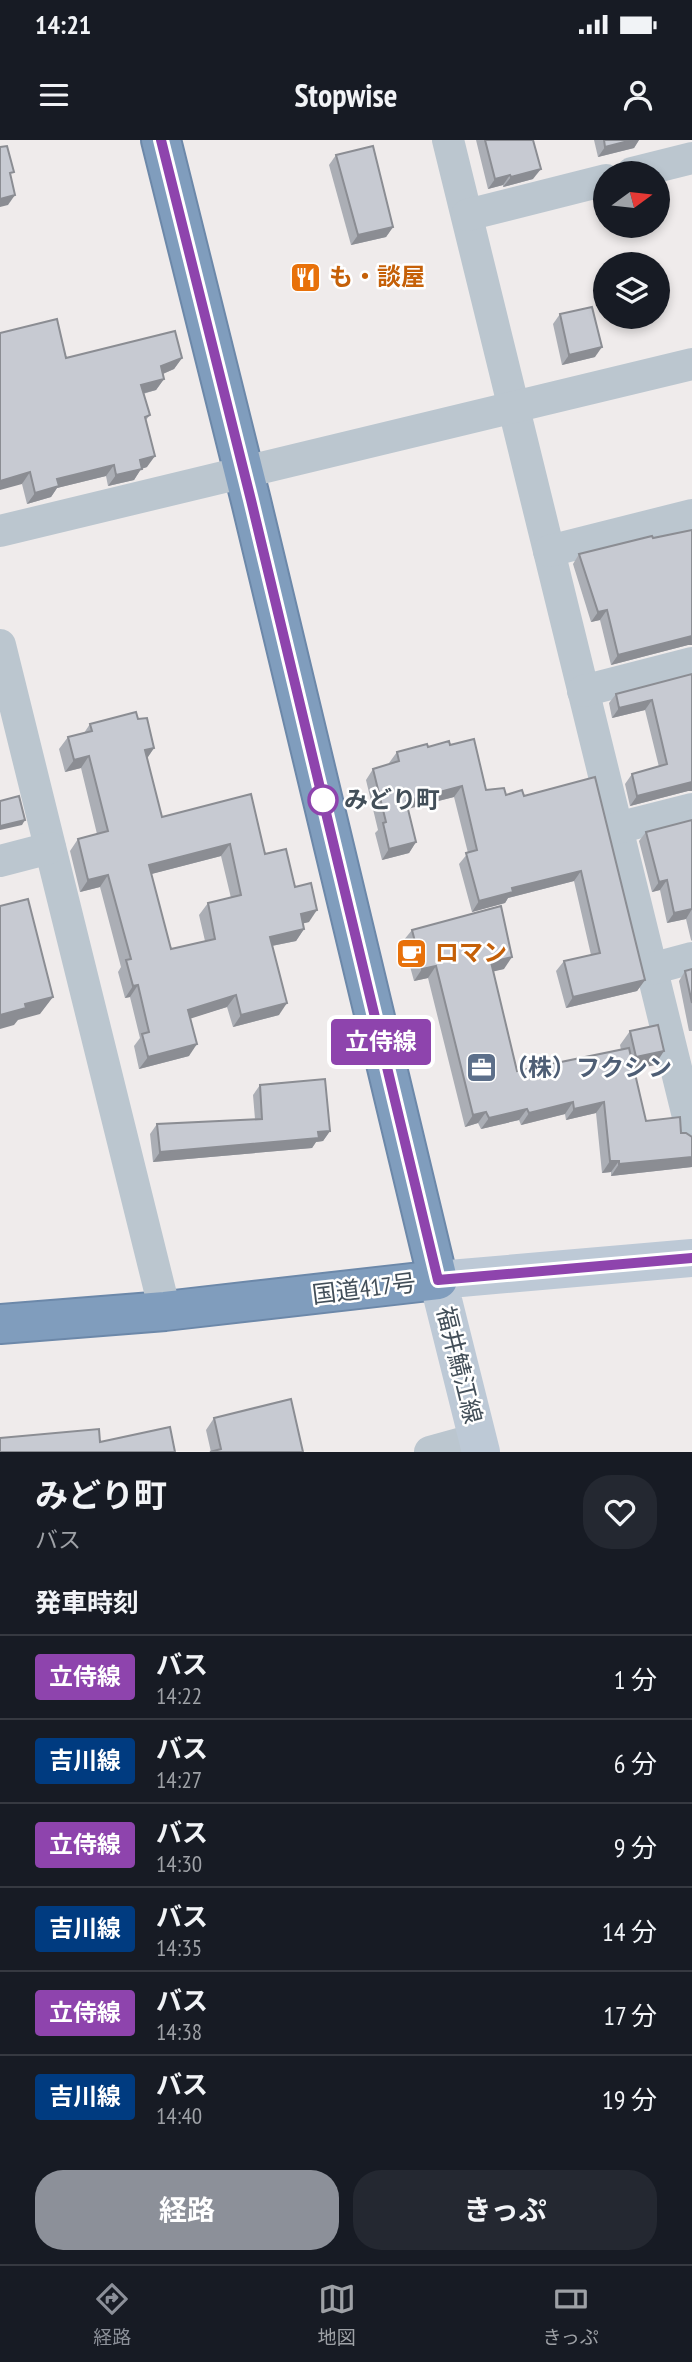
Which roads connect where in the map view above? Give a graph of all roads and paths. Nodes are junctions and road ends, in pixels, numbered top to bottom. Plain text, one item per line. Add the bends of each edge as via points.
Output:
1 (161, 140) edge
2 (448, 140) edge
3 (692, 158) edge
4 (670, 164) edge
5 (593, 183) edge
6 (467, 215) junction
7 (692, 364) edge
8 (514, 408) junction
9 (244, 474) junction
10 (692, 515) edge
11 (0, 531) edge
12 (549, 551) junction
13 (0, 645) edge
14 (692, 663) edge
15 (583, 691) junction
16 (692, 809) edge
17 (617, 828) junction
18 (50, 848) junction
19 (0, 861) edge
20 (692, 958) edge
21 (651, 969) junction
22 (690, 1117) edge
23 (692, 1258) edge
24 (438, 1280) junction
25 (165, 1311) junction
26 (0, 1324) edge
27 (479, 1446) edge
28 (430, 1452) edge

1 - 9 highway, 国道417号
2 - 6 street
3 - 4 street
5 - 6 street
6 - 8 street
7 - 8 street
8 - 9 street
8 - 12 street
9 - 11 street
9 - 24 highway, 国道417号
10 - 12 street
12 - 15 street
13 - 18 street
14 - 15 street
15 - 17 street
16 - 17 street
17 - 21 street
18 - 19 street
18 - 25 street
20 - 21 street
21 - 22 street
23 - 24 main road, 福井鯖江線
24 - 25 highway, 国道417号
24 - 27 main road, 福井鯖江線
25 - 26 highway, 国道417号
27 - 28 street

